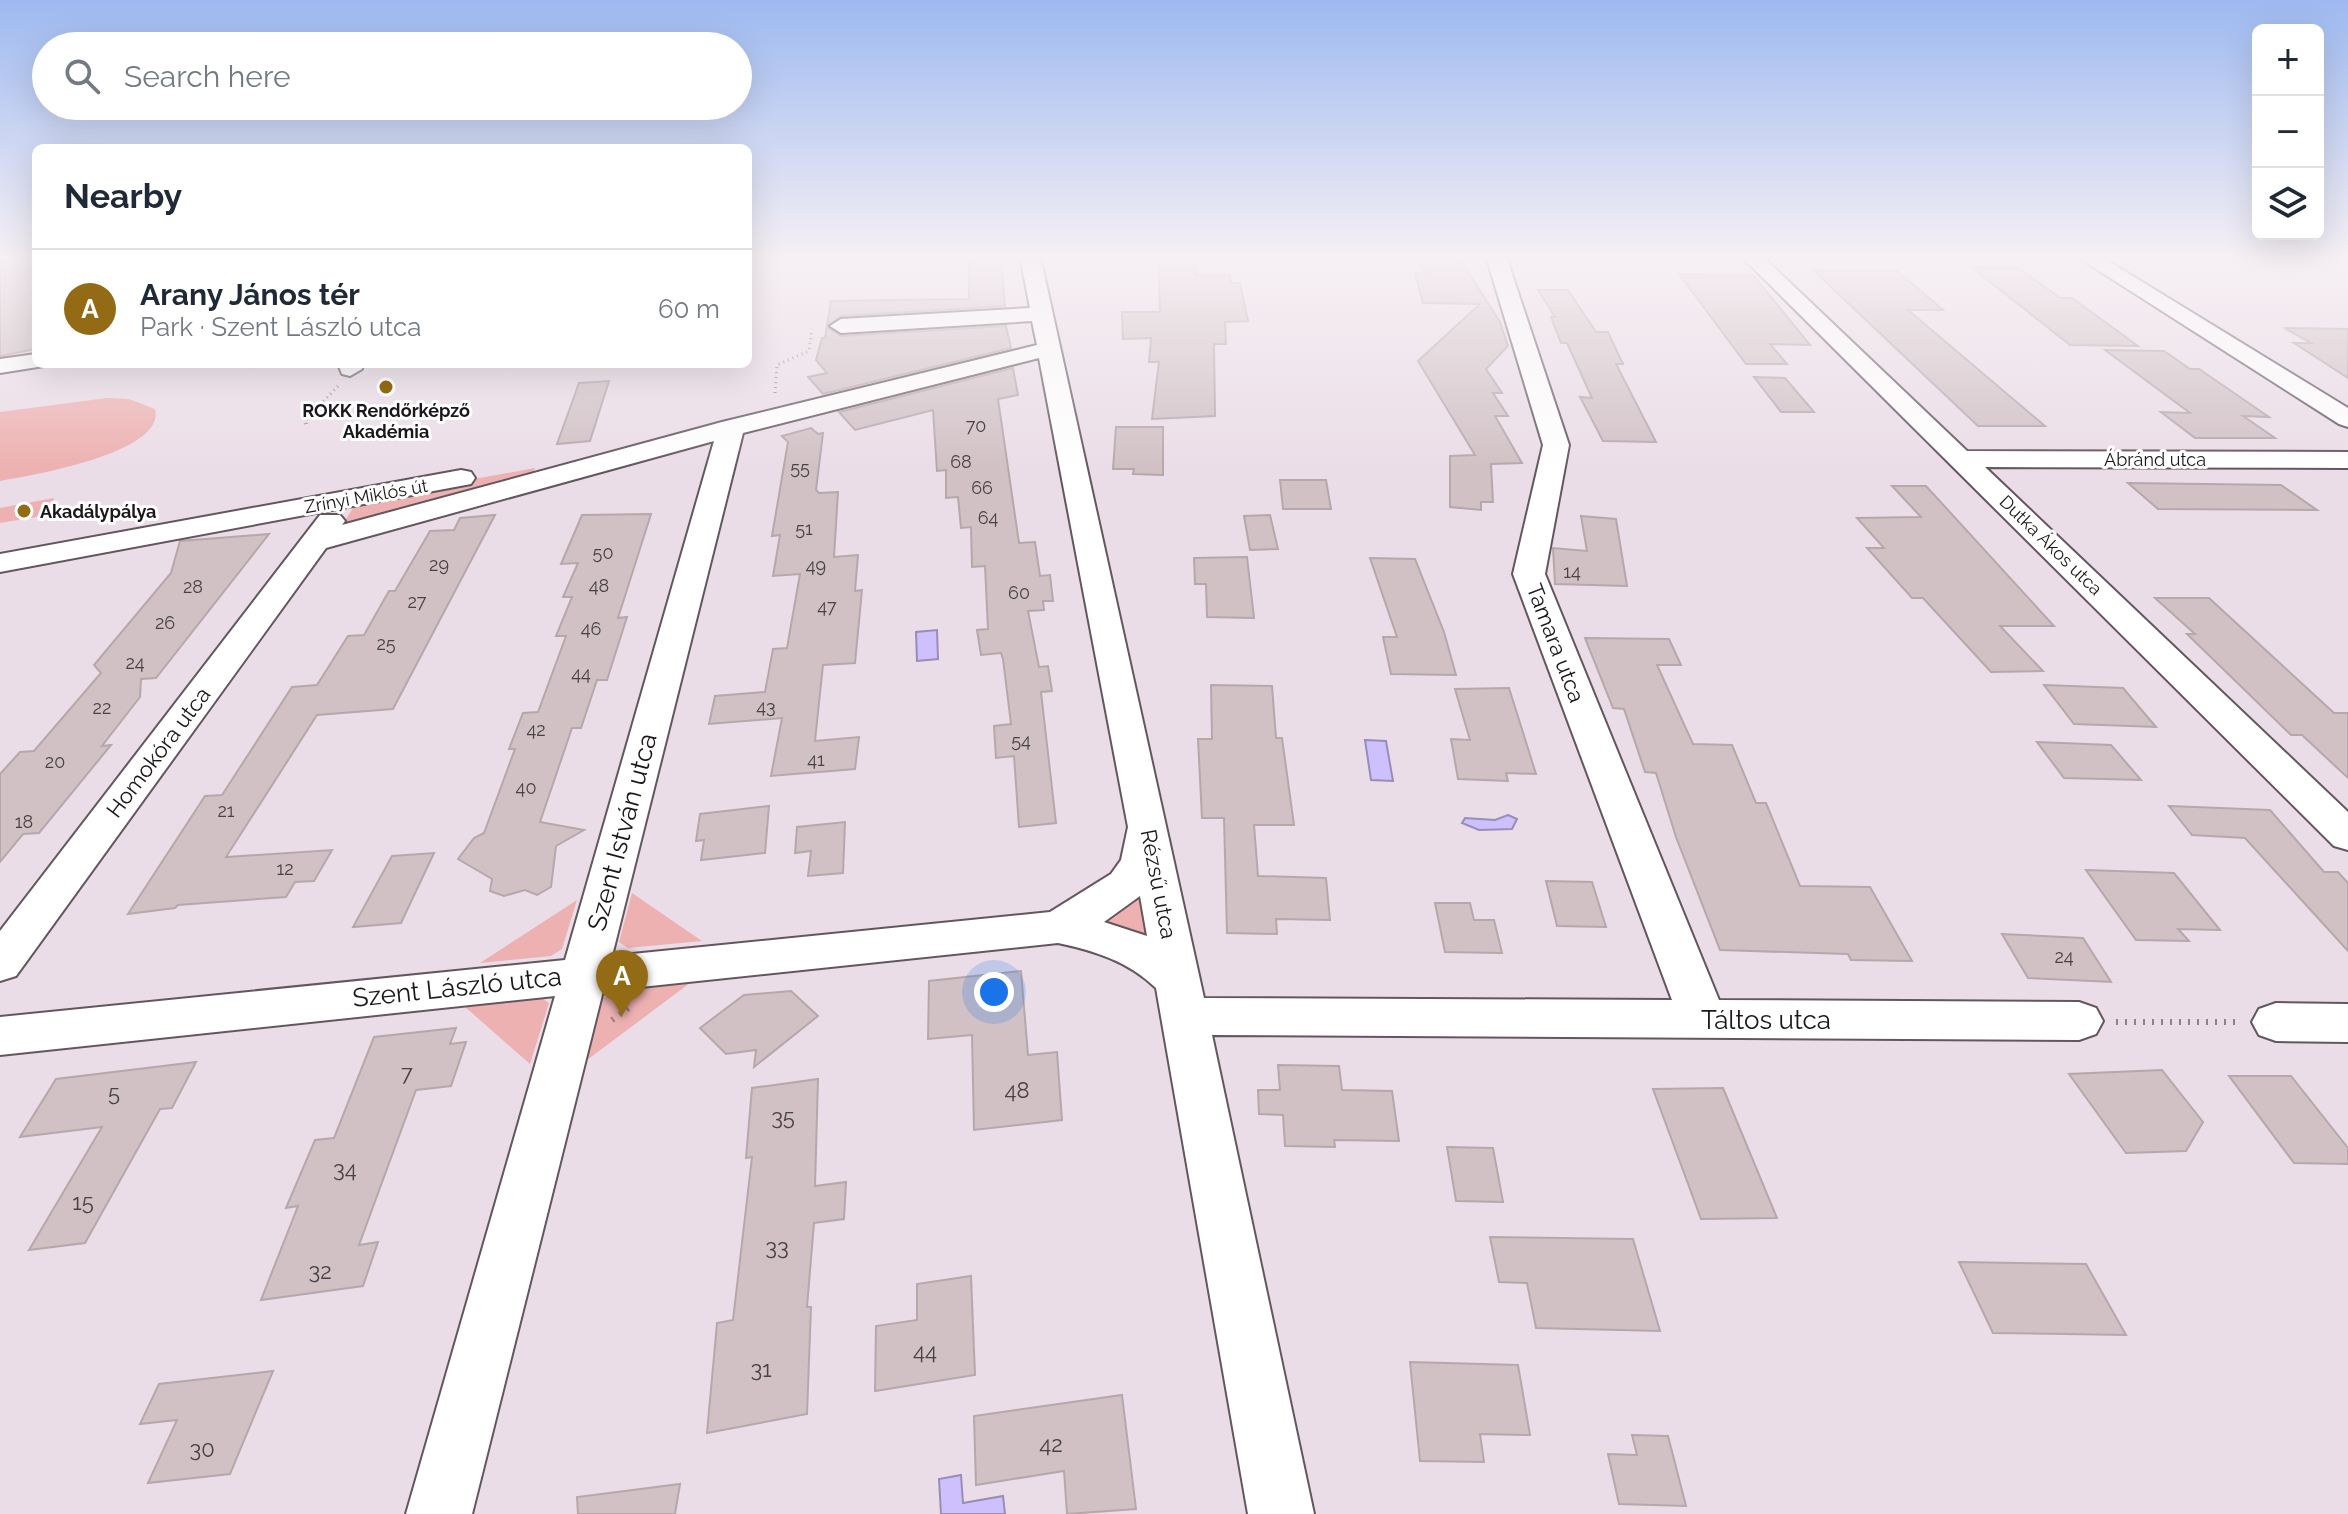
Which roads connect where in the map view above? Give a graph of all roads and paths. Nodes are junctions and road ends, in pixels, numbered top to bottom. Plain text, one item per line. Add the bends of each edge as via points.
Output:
1 (822, 327) edge
2 (863, 327) edge
3 (1043, 327) edge
4 (1518, 327) edge
5 (1824, 327) edge
6 (2200, 327) edge
7 (1044, 332) junction
8 (32, 362) edge
9 (0, 366) edge
10 (349, 368) edge
11 (774, 418) junction
12 (2348, 419) edge
13 (306, 424) dead end
14 (731, 428) junction
15 (1962, 459) junction
16 (2348, 460) edge
17 (346, 499) junction
18 (316, 541) junction
19 (0, 563) edge
20 (1146, 818) junction
21 (2348, 836) edge
22 (1058, 927) junction
23 (0, 964) edge
24 (684, 965) junction
25 (584, 974) junction
26 (1180, 998) junction
27 (1703, 1020) junction
28 (2079, 1021) joint
29 (2276, 1022) joint
30 (2348, 1023) edge
31 (0, 1036) edge
32 (563, 1057) junction
33 (439, 1514) edge
34 (1281, 1514) edge

1 - 11 path via 812,327 809,351 777,365
2 - 7 street
3 - 7 street, Rézsű utca
4 - 27 street, Tamara utca via 1556,445 1529,574
5 - 15 street, Dutka Ákos utca
6 - 12 street
7 - 11 street, Zrínyi Miklós út
7 - 20 street, Rézsű utca
8 - 9 street
10 - 13 path
11 - 14 street, Zrínyi Miklós út
14 - 17 street, Zrínyi Miklós út
14 - 18 street, Zrínyi Miklós út
14 - 25 street, Szent István utca
15 - 16 street, Ábránd utca
15 - 21 street, Dutka Ákos utca
17 - 18 street, Homokóra utca
17 - 19 street, Zrínyi Miklós út
18 - 23 street, Homokóra utca
20 - 22 street, Szent László utca via 1142,861 1127,883
20 - 26 street, Rézsű utca
22 - 24 street, Szent László utca
22 - 26 street, Szent László utca via 1102,936 1157,959
24 - 25 street, Szent László utca
24 - 32 path
25 - 31 street, Szent László utca
25 - 32 street, Szent István utca
26 - 27 street, Táltos utca
26 - 34 street, Rézsű utca
27 - 28 street, Táltos utca
28 - 29 path
29 - 30 street
32 - 33 street, Szent István utca

